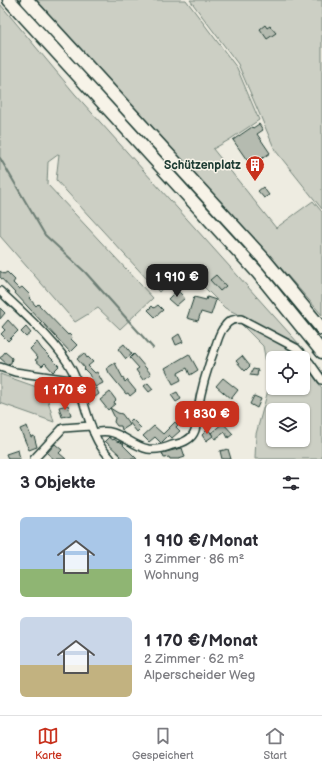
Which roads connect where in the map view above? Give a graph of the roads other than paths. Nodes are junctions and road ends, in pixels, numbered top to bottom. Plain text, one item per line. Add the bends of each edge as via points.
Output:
1 (9, 0) edge
2 (28, 0) edge
3 (0, 290) edge
4 (322, 329) edge
5 (322, 352) edge
6 (0, 367) edge
7 (77, 380) junction
8 (322, 380) edge
9 (93, 430) junction
10 (34, 459) edge
11 (111, 459) edge

1 - 5 highway via 258,273
2 - 4 highway via 264,259
3 - 7 street via 59,350
6 - 7 street via 15,372
7 - 9 street
8 - 9 street via 296,348 241,319 234,319 225,325 219,337 204,384 196,428 186,441 150,449 112,432
9 - 10 street via 63,428
9 - 11 street

